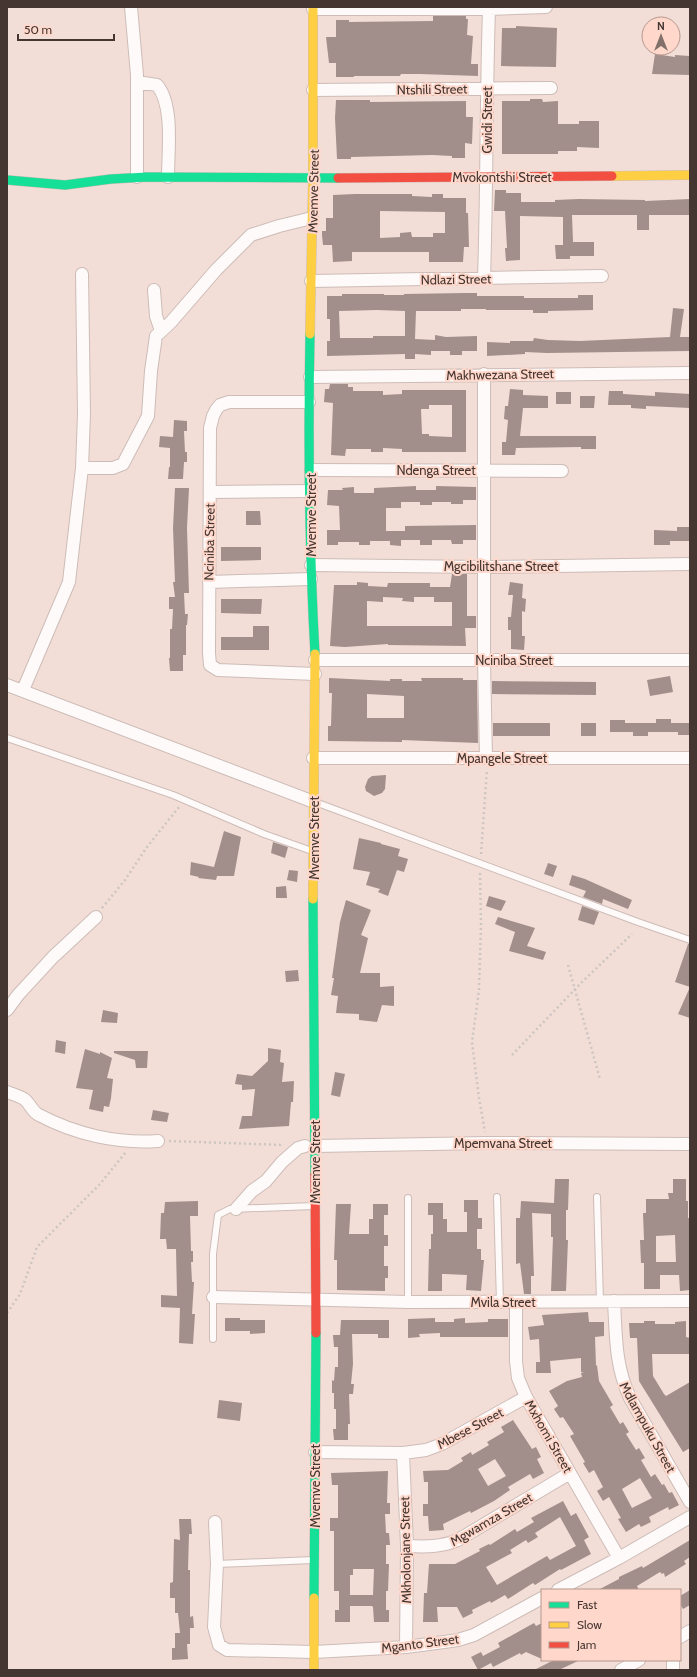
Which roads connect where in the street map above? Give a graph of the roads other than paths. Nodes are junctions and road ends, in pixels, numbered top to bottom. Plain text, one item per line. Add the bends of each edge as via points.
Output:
1 (131, 7) edge
2 (546, 7) edge
3 (313, 8) edge
4 (489, 9) junction
5 (137, 82) junction
6 (487, 88) junction
7 (551, 88) dead end
8 (313, 90) junction
9 (690, 175) edge
10 (137, 177) junction
11 (168, 177) junction
12 (487, 177) junction
13 (313, 178) junction
14 (7, 180) edge
15 (312, 218) junction
16 (82, 274) dead end
17 (602, 276) dead end
18 (484, 278) junction
19 (311, 281) junction
20 (154, 290) dead end
21 (162, 331) junction
22 (690, 373) edge
23 (484, 374) junction
24 (310, 377) junction
25 (309, 402) junction
26 (82, 468) junction
27 (483, 469) junction
28 (311, 470) junction
29 (562, 471) dead end
30 (311, 491) junction
31 (210, 492) junction
32 (690, 564) edge
33 (311, 565) junction
34 (485, 567) junction
35 (311, 579) junction
36 (209, 582) junction
37 (314, 660) junction
38 (690, 660) edge
39 (484, 661) junction
40 (314, 674) junction
41 (7, 685) edge
42 (23, 690) junction
43 (7, 738) edge
44 (313, 758) junction
45 (486, 758) junction
46 (690, 758) edge
47 (314, 802) junction
48 (314, 852) junction
49 (96, 916) road end
50 (690, 940) edge
51 (7, 1010) edge
52 (7, 1092) edge
53 (158, 1141) road end
54 (690, 1144) edge
55 (310, 1146) junction
56 (497, 1197) dead end
57 (597, 1197) dead end
58 (408, 1198) dead end
59 (315, 1206) junction
60 (236, 1209) junction
61 (213, 1297) junction
62 (316, 1300) junction
63 (614, 1301) junction
64 (690, 1301) edge
65 (408, 1302) junction
66 (600, 1302) junction
67 (500, 1303) junction
68 (516, 1303) junction
69 (213, 1339) dead end
70 (526, 1397) junction
71 (315, 1452) junction
72 (403, 1452) junction
73 (570, 1473) junction
74 (690, 1502) edge
75 (690, 1517) edge
76 (215, 1522) dead end
77 (407, 1546) junction
78 (619, 1558) junction
79 (314, 1560) junction
80 (217, 1564) junction
81 (560, 1589) edge
82 (541, 1599) edge
83 (690, 1631) edge
84 (681, 1636) edge
85 (406, 1647) junction
86 (314, 1652) junction
87 (637, 1661) edge
88 (314, 1670) edge
89 (621, 1670) edge

1 - 5 street
2 - 4 street
3 - 4 street
3 - 8 street, Mvemve Street
4 - 6 street, Gwidi Street
5 - 10 street
5 - 11 street via 157,85 163,91 168,120
6 - 7 street, Ntshili Street
6 - 8 street, Ntshili Street
6 - 12 street, Gwidi Street
8 - 13 street, Mvemve Street
9 - 12 street, Mvokontshi Street
10 - 11 street, Mvokontshi Street
10 - 14 street, Mvokontshi Street via 65,185
11 - 13 street, Mvokontshi Street
12 - 13 street, Mvokontshi Street
12 - 18 street, Gwidi Street
13 - 15 street, Mvemve Street
15 - 19 street, Mvemve Street
15 - 21 street via 251,235
16 - 26 street
17 - 18 street, Ndlazi Street
18 - 19 street, Ndlazi Street
19 - 24 street, Mvemve Street
20 - 21 street via 156,316
21 - 26 street via 156,336 148,416 123,464 113,468
22 - 23 street, Makhwezana Street
23 - 24 street, Makhwezana Street
23 - 27 street
24 - 25 street, Mvemve Street
25 - 28 street, Mvemve Street
25 - 31 street, Nciniba Street via 242,401 220,405 212,416 210,428
26 - 42 street via 70,582
27 - 28 street, Ndenga Street
27 - 29 street, Ndenga Street
27 - 34 street
28 - 30 street, Mvemve Street
30 - 31 street
30 - 33 street, Mvemve Street
31 - 36 street, Nciniba Street
32 - 34 street, Mgcibilitshane Street
33 - 34 street, Mgcibilitshane Street
33 - 35 street, Mvemve Street
34 - 39 street
35 - 36 street
35 - 37 street, Mvemve Street
36 - 40 street, Nciniba Street via 209,653 210,665 213,668
37 - 39 street, Nciniba Street
37 - 40 street, Mvemve Street
38 - 39 street, Nciniba Street
39 - 45 street
40 - 44 street, Mvemve Street
41 - 42 street
42 - 47 street
43 - 48 lane via 184,800
44 - 45 street, Mpangele Street
44 - 47 street, Mvemve Street
45 - 46 street, Mpangele Street
47 - 48 street, Mvemve Street
47 - 50 lane
48 - 55 street, Mvemve Street
49 - 51 street via 53,957
52 - 53 street via 25,1099 36,1114 79,1132 109,1139
54 - 55 street, Mpemvana Street via 487,1143
55 - 59 street, Mvemve Street
55 - 60 street via 298,1148
56 - 67 lane
57 - 66 lane
58 - 65 lane
59 - 60 lane
59 - 62 street, Mvemve Street
60 - 61 lane via 218,1215 213,1254
61 - 62 street, Mvila Street
61 - 69 lane
62 - 65 street, Mvila Street
62 - 71 street, Mvemve Street
63 - 64 street, Mvila Street
63 - 66 street, Mvila Street
63 - 74 street, Mdlampuku Street via 618,1364 622,1380
65 - 67 street, Mvila Street
66 - 68 street, Mvila Street
67 - 68 street, Mvila Street
68 - 70 street, Mxhomi Street via 516,1361 518,1378
70 - 72 street, Mbese Street via 442,1444 426,1450
70 - 73 street, Mxhomi Street
71 - 72 street, Mbese Street
71 - 79 street, Mvemve Street
72 - 77 street, Mkholonjane Street
73 - 77 street, Mgwamza Street via 458,1540 444,1546 429,1548
73 - 78 street, Mxhomi Street
75 - 78 street
76 - 80 street, Mganto Street
77 - 85 street, Mkholonjane Street
78 - 81 street
79 - 80 lane
79 - 86 street, Mvemve Street
80 - 86 street, Mganto Street via 214,1628 219,1645 227,1650
82 - 85 street, Mganto Street via 458,1640
83 - 84 street
85 - 86 street, Mganto Street
86 - 88 street, Mvemve Street
87 - 89 street

